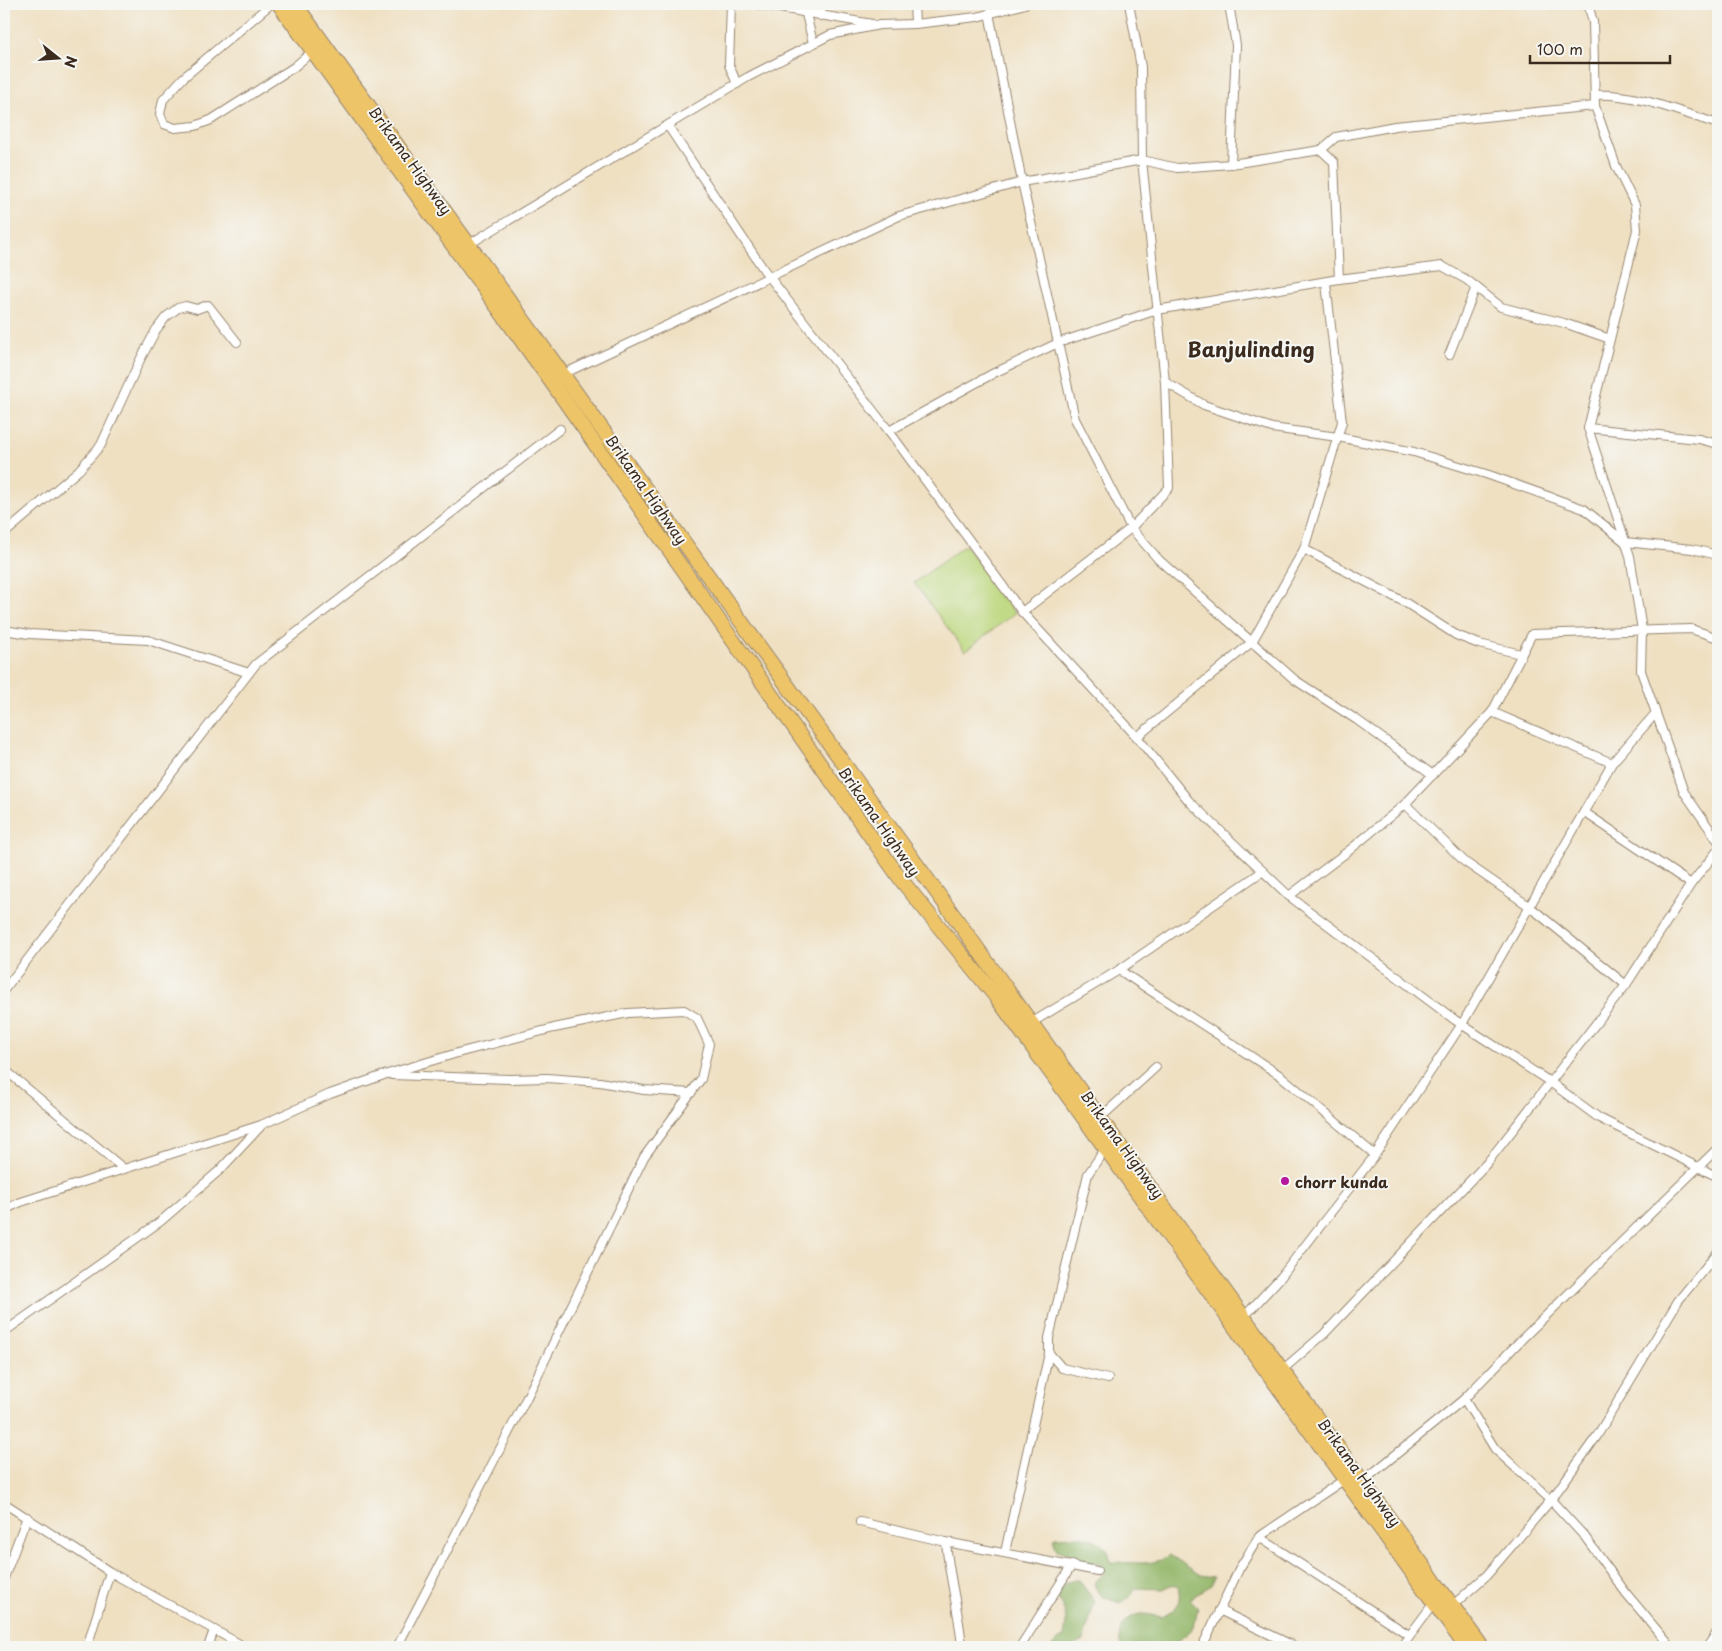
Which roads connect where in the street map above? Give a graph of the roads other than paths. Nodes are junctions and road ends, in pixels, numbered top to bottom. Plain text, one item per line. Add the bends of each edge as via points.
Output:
1 (271, 4) edge
2 (279, 4) edge
3 (295, 4) edge
4 (731, 4) edge
5 (756, 4) edge
6 (822, 4) edge
7 (914, 4) edge
8 (1025, 4) edge
9 (1129, 4) edge
10 (1229, 4) edge
11 (1588, 4) edge
12 (989, 13) junction
13 (806, 14) junction
14 (820, 16) junction
15 (915, 24) junction
16 (879, 25) junction
17 (813, 43) junction
18 (313, 51) junction
19 (737, 84) junction
20 (1595, 95) junction
21 (358, 103) junction
22 (1595, 106) junction
23 (1718, 124) edge
24 (668, 126) junction
25 (1321, 150) junction
26 (1142, 160) junction
27 (1231, 164) junction
28 (1022, 182) junction
29 (463, 248) junction
30 (769, 276) junction
31 (1339, 279) junction
32 (1326, 283) junction
33 (1476, 287) junction
34 (1157, 310) junction
35 (1610, 339) junction
36 (237, 342) dead end
37 (1058, 343) junction
38 (1449, 355) dead end
39 (556, 377) junction
40 (1165, 382) junction
41 (1588, 428) junction
42 (560, 429) dead end
43 (889, 431) junction
44 (1338, 437) junction
45 (1718, 444) edge
46 (1131, 528) junction
47 (4, 534) edge
48 (1624, 542) junction
49 (1304, 549) junction
50 (1718, 555) edge
51 (1022, 612) junction
52 (4, 630) edge
53 (1642, 630) junction
54 (1718, 638) edge
55 (1252, 642) junction
56 (1521, 654) junction
57 (249, 673) junction
58 (1492, 712) junction
59 (1655, 714) junction
60 (1137, 736) junction
61 (1612, 763) junction
62 (1433, 775) junction
63 (1405, 804) junction
64 (1584, 812) junction
65 (1718, 841) edge
66 (1718, 850) edge
67 (1263, 871) junction
68 (1691, 884) junction
69 (1289, 896) junction
70 (1529, 906) junction
71 (1119, 970) junction
72 (1626, 985) junction
73 (4, 990) edge
74 (1031, 1023) junction
75 (1462, 1024) junction
76 (1156, 1067) dead end
77 (4, 1069) edge
78 (384, 1075) junction
79 (1550, 1082) junction
80 (691, 1093) junction
81 (1099, 1119) junction
82 (261, 1125) junction
83 (1110, 1144) junction
84 (1718, 1148) edge
85 (1375, 1155) junction
86 (1698, 1167) junction
87 (124, 1170) junction
88 (1718, 1177) edge
89 (4, 1210) edge
90 (1718, 1252) edge
91 (1243, 1318) junction
92 (4, 1332) edge
93 (1049, 1353) junction
94 (1281, 1371) junction
95 (1108, 1379) dead end
96 (1464, 1399) junction
97 (1345, 1479) junction
98 (1362, 1482) junction
99 (1551, 1500) junction
100 (4, 1503) edge
101 (27, 1517) junction
102 (860, 1522) dead end
103 (1258, 1537) junction
104 (946, 1542) junction
105 (1005, 1552) junction
106 (1072, 1565) junction
107 (1415, 1566) junction
108 (1097, 1571) dead end
109 (110, 1572) junction
110 (4, 1578) edge
111 (1438, 1598) junction
112 (1452, 1606) junction
113 (1219, 1610) junction
114 (214, 1630) junction
115 (1718, 1631) edge
116 (1410, 1635) junction
117 (86, 1647) edge
118 (208, 1647) edge
119 (245, 1647) edge
120 (397, 1647) edge
121 (962, 1647) edge
122 (1020, 1647) edge
123 (1202, 1647) edge
124 (1296, 1647) edge
125 (1401, 1647) edge
126 (1466, 1647) edge
127 (1482, 1647) edge
128 (1671, 1647) edge
129 (1708, 1647) edge

1 - 18 street via 183,78 163,100 160,114 164,124 175,128 212,120
2 - 18 highway, Brikama Highway
3 - 21 highway, Brikama Highway
4 - 19 street via 729,66
5 - 13 street
6 - 14 street
7 - 15 street
8 - 12 street
9 - 26 street via 1141,67
10 - 27 street via 1236,45
11 - 20 street via 1593,22
12 - 15 street
12 - 28 street
13 - 14 street
13 - 17 street
14 - 16 street
15 - 16 street
16 - 17 street via 837,33
17 - 19 street
18 - 21 highway, Brikama Highway
19 - 24 street
20 - 22 street
20 - 23 street via 1612,94 1647,102
21 - 29 highway, Brikama Highway
22 - 25 street via 1395,126 1336,137
22 - 35 street via 1616,166 1635,205 1636,230
24 - 29 street
24 - 30 street
25 - 27 street
25 - 31 street via 1334,162
26 - 27 street via 1177,168
26 - 28 street
26 - 34 street
28 - 30 street via 898,216
28 - 37 street
29 - 39 highway, Brikama Highway
30 - 39 street
30 - 43 street
31 - 32 street
31 - 33 street via 1442,266
32 - 34 street
32 - 44 street via 1342,422
33 - 35 street via 1501,307
33 - 38 street
34 - 37 street
34 - 40 street
35 - 41 street
36 - 47 street via 208,305 197,309 178,308 156,330 101,445 79,470
37 - 43 street via 994,373
37 - 46 street via 1076,419
39 - 74 highway, Brikama Highway
39 - 83 highway, Brikama Highway via 902,881
40 - 44 street via 1204,405 1239,418 1272,428
40 - 46 street via 1169,488
41 - 45 street via 1690,438
41 - 48 street
42 - 57 street via 256,664
43 - 51 street
44 - 48 street via 1414,452 1584,509
44 - 49 street
46 - 51 street
46 - 55 street via 1159,560
48 - 50 street
48 - 53 street via 1630,556
49 - 55 street
49 - 56 street via 1406,602 1456,635
51 - 60 street
52 - 57 street via 148,640
53 - 54 street via 1691,629
53 - 56 street via 1532,634
53 - 59 street via 1641,671
55 - 60 street
55 - 62 street via 1295,680
56 - 58 street
57 - 73 street
58 - 61 street
58 - 62 street
59 - 61 street
59 - 65 street via 1684,792
60 - 67 street via 1189,801
61 - 64 street
62 - 63 street
63 - 69 street
63 - 70 street via 1465,862
64 - 68 street
64 - 70 street
66 - 68 street
67 - 69 street
67 - 71 street
68 - 72 street
69 - 75 street
70 - 72 street
70 - 75 street
71 - 74 street
71 - 85 street via 1281,1076
72 - 79 street
74 - 81 highway, Brikama Highway
75 - 79 street
75 - 85 street
76 - 81 street
77 - 87 street
78 - 80 street via 547,1078
78 - 80 street via 554,1028 628,1013 684,1010 697,1018 709,1044 701,1079
78 - 82 street via 330,1094
79 - 86 street via 1599,1118
79 - 94 street via 1487,1163 1324,1334
80 - 120 street via 644,1157 526,1399
81 - 83 highway, Brikama Highway
82 - 87 street
82 - 92 street via 220,1170 161,1220
83 - 91 highway, Brikama Highway
83 - 93 street via 1088,1174 1049,1338
83 - 97 highway, Brikama Highway
84 - 86 street
85 - 91 street via 1281,1277
86 - 88 street
86 - 96 street
87 - 89 street
90 - 99 street via 1678,1301 1597,1436
91 - 94 highway, Brikama Highway
93 - 95 street via 1062,1368
93 - 105 street
94 - 98 highway, Brikama Highway
96 - 98 street
96 - 99 street via 1495,1449
97 - 103 street
97 - 107 highway, Brikama Highway
98 - 107 highway, Brikama Highway
99 - 112 street via 1487,1575
99 - 128 street via 1585,1537
100 - 101 street
101 - 109 street
101 - 110 street
102 - 104 street
103 - 113 street
103 - 116 street
104 - 105 street
104 - 121 street
105 - 106 street
106 - 108 street
106 - 122 street
107 - 111 highway, Brikama Highway
109 - 114 street
109 - 117 street
111 - 112 highway, Brikama Highway
111 - 116 street
111 - 126 highway, Brikama Highway
112 - 127 highway, Brikama Highway
113 - 123 street
113 - 124 street
114 - 118 street
114 - 119 street
115 - 129 street
116 - 125 street

